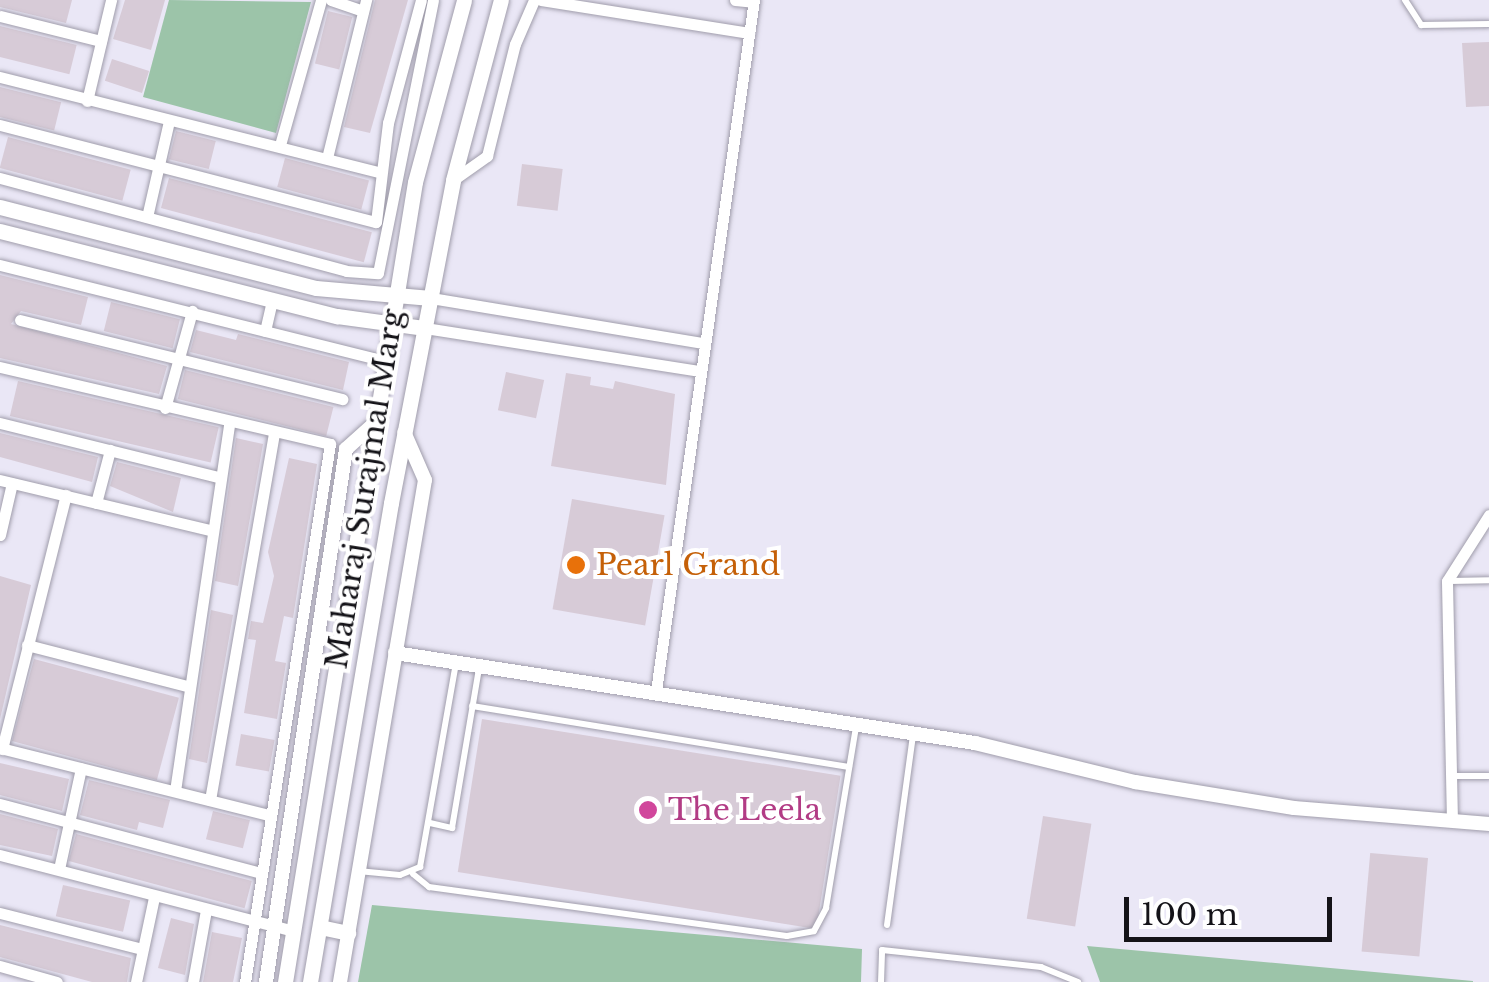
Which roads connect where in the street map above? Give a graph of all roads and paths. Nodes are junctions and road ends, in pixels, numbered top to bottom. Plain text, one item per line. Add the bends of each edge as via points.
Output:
1 (111, 0) edge
2 (320, 0) edge
3 (331, 0) edge
4 (421, 0) edge
5 (433, 0) edge
6 (464, 0) edge
7 (501, 0) edge
8 (534, 0) edge
9 (541, 0) edge
10 (735, 0) edge
11 (1405, 0) edge
12 (753, 1) edge
13 (365, 6) edge
14 (0, 16) edge
15 (1489, 24) edge
16 (749, 33) junction
17 (101, 41) junction
18 (0, 78) edge
19 (88, 102) junction
20 (169, 121) junction
21 (0, 125) edge
22 (280, 145) junction
23 (327, 158) junction
24 (157, 168) junction
25 (381, 173) junction
26 (0, 178) edge
27 (453, 180) junction
28 (0, 207) edge
29 (146, 217) junction
30 (0, 230) edge
31 (0, 265) edge
32 (398, 294) junction
33 (431, 298) junction
34 (272, 300) junction
35 (192, 311) junction
36 (20, 320) dead end
37 (392, 322) junction
38 (425, 328) junction
39 (266, 331) junction
40 (703, 343) junction
41 (178, 356) junction
42 (386, 361) junction
43 (0, 367) edge
44 (699, 370) junction
45 (342, 399) dead end
46 (165, 408) junction
47 (0, 423) edge
48 (229, 424) junction
49 (376, 424) junction
50 (404, 432) junction
51 (274, 433) junction
52 (110, 450) junction
53 (218, 477) junction
54 (6, 481) edge
55 (66, 494) junction
56 (96, 503) junction
57 (1489, 515) edge
58 (210, 530) junction
59 (0, 534) edge
60 (1489, 580) edge
61 (1447, 581) junction
62 (26, 645) junction
63 (395, 653) junction
64 (456, 662) junction
65 (480, 666) junction
66 (190, 688) junction
67 (656, 691) junction
68 (472, 706) junction
69 (856, 725) junction
70 (913, 734) junction
71 (1, 749) edge
72 (849, 767) junction
73 (81, 768) junction
74 (1456, 776) junction
75 (1489, 776) edge
76 (175, 791) junction
77 (210, 800) junction
78 (0, 804) edge
79 (269, 815) junction
80 (71, 821) junction
81 (1452, 821) junction
82 (430, 824) junction
83 (1489, 824) edge
84 (0, 855) edge
85 (58, 869) junction
86 (358, 871) junction
87 (262, 872) junction
88 (413, 874) junction
89 (154, 897) junction
90 (206, 910) junction
91 (0, 913) edge
92 (254, 922) junction
93 (887, 925) dead end
94 (275, 927) junction
95 (320, 927) junction
96 (293, 931) junction
97 (348, 933) junction
98 (142, 950) junction
99 (0, 966) edge
100 (35, 979) edge
101 (57, 982) edge
102 (136, 982) edge
103 (193, 982) edge
104 (245, 982) edge
105 (266, 982) edge
106 (285, 982) edge
107 (310, 982) edge
108 (340, 982) edge
109 (881, 982) edge
110 (1078, 982) edge

1 - 17 street
2 - 22 street
3 - 13 street
4 - 25 street
5 - 29 street via 378,272 346,271
6 - 32 main road, Maharaj Surajmal Marg via 430,112
7 - 27 main road, Maharaj Surajmal Marg
8 - 27 street via 515,44 487,156
9 - 16 street
10 - 12 street
11 - 15 lane via 1421,25
12 - 16 street
13 - 23 street
14 - 17 street
16 - 40 street
17 - 19 street
18 - 19 street
19 - 20 street
20 - 22 street
20 - 24 street
21 - 24 street
22 - 23 street
23 - 25 street
24 - 25 street via 376,222
24 - 29 street
26 - 29 street
27 - 33 main road, Maharaj Surajmal Marg
28 - 32 main road via 316,288
30 - 34 main road
31 - 35 street
32 - 33 main road
32 - 37 main road, Maharaj Surajmal Marg
33 - 38 main road, Maharaj Surajmal Marg
33 - 40 street
34 - 37 main road
34 - 39 street
35 - 39 street
35 - 41 street
36 - 41 street
37 - 38 main road
37 - 42 main road, Maharaj Surajmal Marg
38 - 44 street
38 - 50 main road, Maharaj Surajmal Marg
39 - 42 street
40 - 44 street
41 - 45 street
41 - 46 street
42 - 49 main road, Maharaj Surajmal Marg
43 - 46 street
44 - 67 street
46 - 48 street
47 - 52 street
48 - 51 street
48 - 53 street
49 - 94 street via 346,449
49 - 96 main road, Maharaj Surajmal Marg
50 - 63 street, Maharaj Surajmal Marg via 425,480
50 - 95 main road, Maharaj Surajmal Marg
51 - 77 street
51 - 79 street via 330,444
52 - 53 street
52 - 56 street
53 - 58 street
54 - 55 street
54 - 59 street
55 - 56 street
55 - 62 street
56 - 58 street
57 - 61 street
58 - 66 street
60 - 61 lane
61 - 74 street
62 - 66 street
62 - 71 street
63 - 64 street
63 - 86 street, Maharaj Surajmal Marg
64 - 65 street
64 - 82 lane
65 - 67 street
65 - 68 lane
66 - 76 street
67 - 69 street
68 - 72 lane
68 - 82 lane via 452,828
69 - 70 street
69 - 72 lane
70 - 81 street via 1294,808
70 - 93 lane
71 - 73 street
72 - 88 lane via 826,908 814,930 788,936 448,890
73 - 76 street
73 - 80 street
74 - 75 lane
74 - 81 street
76 - 77 street
77 - 79 street
78 - 80 street
79 - 87 street
80 - 85 street
80 - 87 street
81 - 83 street
82 - 88 lane
84 - 85 street
85 - 89 street
86 - 88 lane
86 - 97 street, Maharaj Surajmal Marg
87 - 92 street
89 - 90 street
89 - 98 street
90 - 92 street
90 - 103 street
91 - 98 street
92 - 94 street
92 - 104 street
94 - 96 street
94 - 105 street
95 - 97 main road
95 - 107 main road, Maharaj Surajmal Marg
96 - 106 main road, Maharaj Surajmal Marg
97 - 108 street, Maharaj Surajmal Marg
98 - 102 street
99 - 100 street
100 - 101 street
109 - 110 lane via 882,950 1040,966

